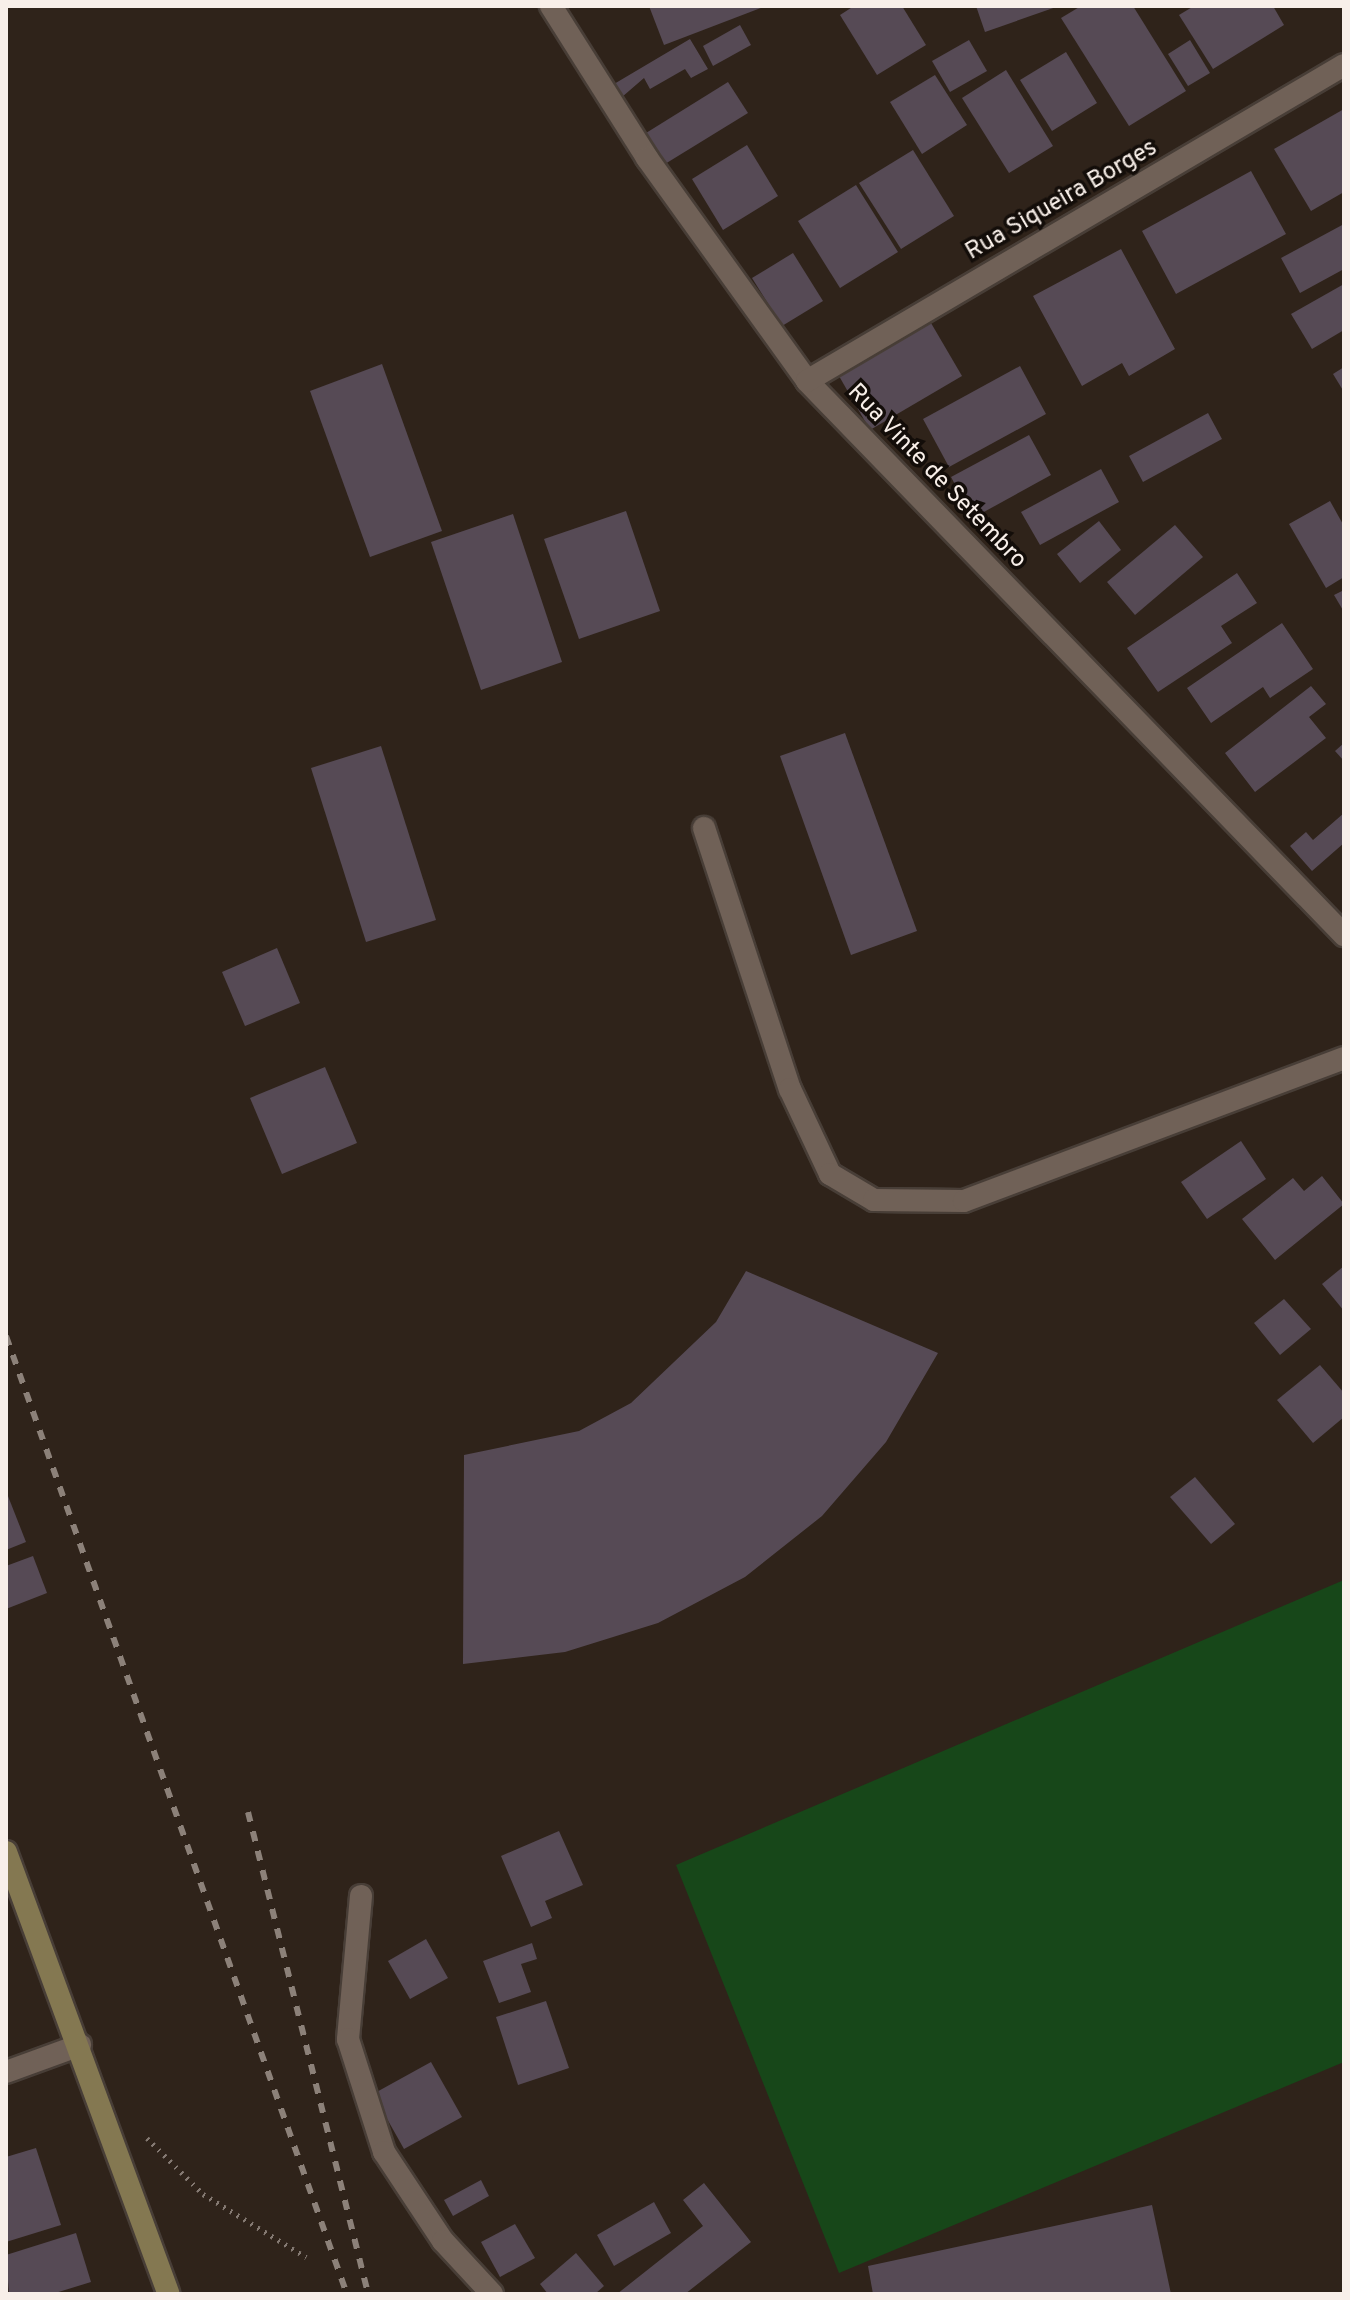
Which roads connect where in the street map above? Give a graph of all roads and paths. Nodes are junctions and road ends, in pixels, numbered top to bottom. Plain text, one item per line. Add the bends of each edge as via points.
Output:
1 (551, 6) edge
2 (1344, 65) edge
3 (807, 381) junction
4 (704, 828) dead end
5 (1344, 935) edge
6 (1344, 1058) edge
7 (6, 1852) edge
8 (361, 1896) dead end
9 (80, 2045) junction
10 (6, 2072) edge
11 (138, 2130) dead end
12 (306, 2257) dead end
13 (169, 2294) edge
14 (492, 2294) edge

1 - 3 street, Rua Vinte de Setembro via 647,158
2 - 3 street, Rua Siqueira Borges
3 - 5 street, Rua Vinte de Setembro
4 - 6 street via 790,1089 830,1174 874,1200 964,1201
7 - 9 main road
8 - 14 street via 348,2039 384,2152 443,2241
9 - 10 street
9 - 13 main road
11 - 12 path via 203,2194

